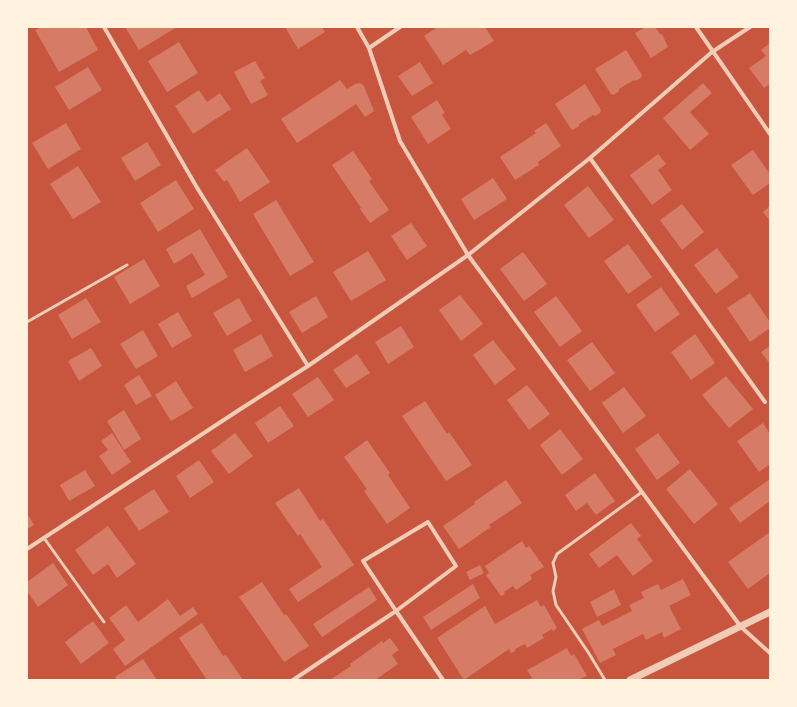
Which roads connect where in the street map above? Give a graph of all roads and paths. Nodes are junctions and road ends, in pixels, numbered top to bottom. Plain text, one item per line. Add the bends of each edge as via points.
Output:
1 (104, 27) edge
2 (357, 27) edge
3 (400, 27) edge
4 (696, 27) edge
5 (750, 27) edge
6 (369, 48) junction
7 (712, 52) junction
8 (770, 134) edge
9 (590, 158) junction
10 (468, 255) junction
11 (127, 265) dead end
12 (27, 322) edge
13 (308, 366) junction
14 (765, 402) dead end
15 (642, 492) junction
16 (44, 538) junction
17 (27, 549) edge
18 (396, 611) junction
19 (770, 612) edge
20 (104, 622) dead end
21 (741, 627) junction
22 (770, 653) edge
23 (294, 680) edge
24 (443, 680) edge
25 (606, 680) edge
26 (630, 680) edge

1 - 13 street via 196,186
2 - 6 street
3 - 6 street
4 - 7 street
5 - 7 street
6 - 10 street via 400,141
7 - 8 street
7 - 9 street
9 - 10 street
9 - 14 street
10 - 13 street
10 - 15 street
11 - 12 lane
13 - 16 street
15 - 21 street
15 - 25 lane via 557,554 553,563 556,605
16 - 17 street
16 - 20 lane
18 - 18 street via 362,561 428,522 456,566
18 - 23 street
18 - 24 street
19 - 21 street
21 - 22 street
21 - 26 street

